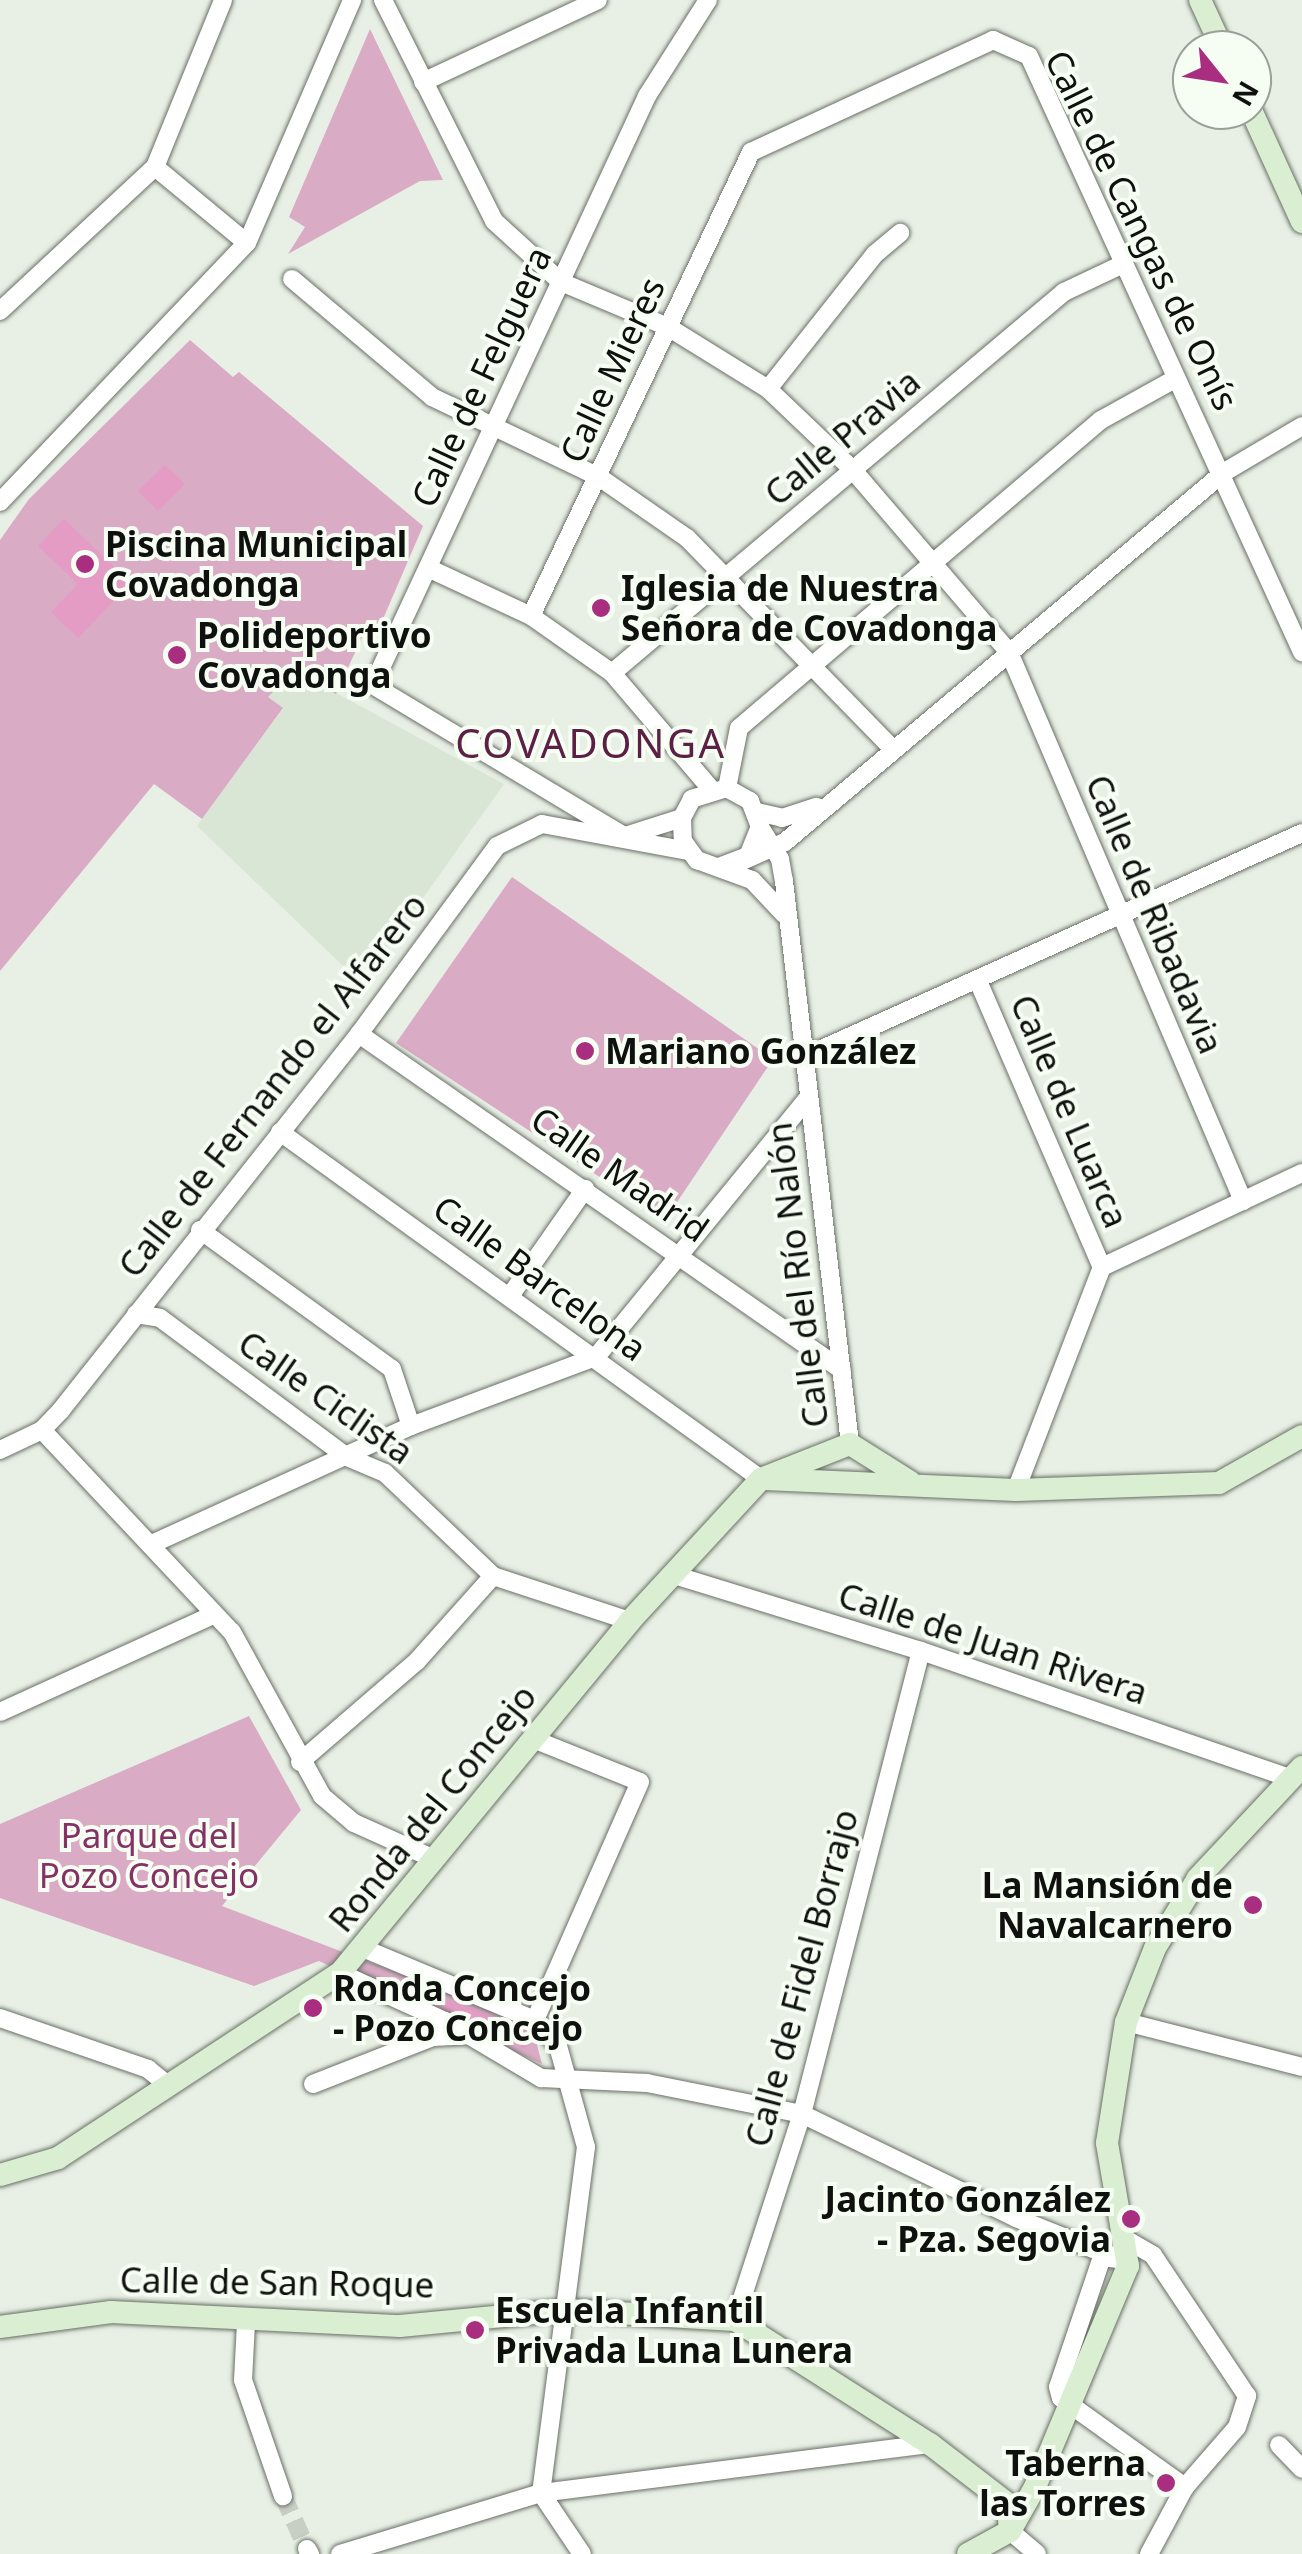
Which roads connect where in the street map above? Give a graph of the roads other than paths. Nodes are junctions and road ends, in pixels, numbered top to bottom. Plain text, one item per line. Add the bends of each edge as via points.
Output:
1 (222, 0) edge
2 (352, 0) edge
3 (383, 0) edge
4 (598, 0) edge
5 (708, 0) edge
6 (1200, 0) edge
7 (570, 6) edge
8 (1214, 30) edge
9 (423, 82) junction
10 (1259, 130) edge
11 (751, 152) joint
12 (155, 167) junction
13 (1302, 222) edge
14 (900, 234) dead end
15 (247, 243) junction
16 (1123, 264) junction
17 (292, 280) dead end
18 (561, 282) junction
19 (0, 311) edge
20 (668, 327) junction
21 (1175, 379) junction
22 (768, 389) junction
23 (1302, 426) edge
24 (492, 430) junction
25 (852, 468) junction
26 (1223, 473) junction
27 (599, 476) junction
28 (0, 502) edge
29 (934, 564) junction
30 (428, 568) junction
31 (730, 576) junction
32 (531, 616) junction
33 (1009, 652) junction
34 (1302, 652) edge
35 (808, 668) junction
36 (612, 674) junction
37 (891, 747) junction
38 (719, 788) junction
39 (826, 802) junction
40 (682, 818) junction
41 (759, 819) junction
42 (801, 826) junction
43 (1302, 833) edge
44 (624, 836) junction
45 (772, 848) junction
46 (688, 852) junction
47 (740, 862) junction
48 (718, 867) junction
49 (784, 881) junction
50 (1120, 918) junction
51 (787, 919) junction
52 (978, 981) junction
53 (359, 1034) junction
54 (804, 1058) junction
55 (808, 1098) junction
56 (280, 1132) junction
57 (1302, 1173) edge
58 (585, 1189) junction
59 (1243, 1200) junction
60 (200, 1230) junction
61 (680, 1254) junction
62 (1102, 1267) junction
63 (510, 1296) junction
64 (136, 1314) junction
65 (596, 1357) junction
66 (842, 1370) junction
67 (411, 1426) junction
68 (42, 1430) junction
69 (1302, 1436) edge
70 (850, 1444) junction
71 (0, 1450) edge
72 (347, 1457) junction
73 (762, 1479) junction
74 (909, 1481) junction
75 (1016, 1490) junction
76 (154, 1544) junction
77 (674, 1575) junction
78 (492, 1576) junction
79 (213, 1615) junction
80 (630, 1622) junction
81 (922, 1651) junction
82 (0, 1712) edge
83 (533, 1739) junction
84 (300, 1762) junction
85 (1296, 1772) edge
86 (434, 1859) junction
87 (365, 1950) junction
88 (340, 1973) junction
89 (0, 2018) edge
90 (535, 2020) junction
91 (1126, 2022) junction
92 (469, 2035) junction
93 (1302, 2067) edge
94 (570, 2083) junction
95 (313, 2084) dead end
96 (170, 2087) junction
97 (802, 2114) junction
98 (0, 2175) edge
99 (1121, 2249) junction
100 (567, 2310) junction
101 (735, 2320) junction
102 (246, 2323) junction
103 (0, 2326) edge
104 (1070, 2403) junction
105 (930, 2444) junction
106 (1279, 2445) dead end
107 (1302, 2469) edge
108 (1185, 2488) junction
109 (541, 2493) junction
110 (283, 2496) tunnel mouth
111 (1010, 2532) junction
112 (340, 2554) edge
113 (582, 2554) edge
114 (968, 2554) edge
115 (1037, 2554) edge
116 (1149, 2554) edge

1 - 12 street
2 - 15 street
3 - 9 street, Calle de Ribadavia
4 - 7 street
5 - 18 street, Calle de Felguera via 647,96
6 - 8 street
7 - 9 street
9 - 18 street, Calle de Ribadavia via 494,221
10 - 13 street
11 - 16 street, Calle de Cangas de Onís via 993,40 1029,56
11 - 20 street, Calle Mieres
12 - 15 street
12 - 19 street
14 - 22 street via 875,254
15 - 28 street
16 - 21 street, Calle de Cangas de Onís
16 - 25 street, Calle Pravia via 1064,292
17 - 24 street via 432,396
18 - 20 street, Calle de Ribadavia
18 - 24 street, Calle de Felguera
20 - 22 street, Calle de Ribadavia
20 - 27 street, Calle Mieres
21 - 26 street, Calle de Cangas de Onís
21 - 29 street via 1101,420
22 - 25 street, Calle de Ribadavia
23 - 26 street, Calle del Río Nalón
24 - 27 street
24 - 30 street, Calle de Felguera
25 - 29 street, Calle de Ribadavia
25 - 31 street, Calle Pravia
26 - 33 street, Calle del Río Nalón
26 - 34 street, Calle de Cangas de Onís
27 - 31 street
27 - 32 street, Calle Mieres
29 - 33 street, Calle de Ribadavia
29 - 35 street
30 - 32 street
30 - 44 street, Calle de Felguera via 373,685
31 - 35 street
31 - 36 street, Calle Pravia
32 - 36 street
33 - 37 street, Calle del Río Nalón
33 - 50 street, Calle de Ribadavia
35 - 37 street
35 - 38 street via 739,728
36 - 38 street
37 - 39 street, Calle del Río Nalón
38 - 40 street via 692,799
38 - 41 street
39 - 41 street
39 - 42 street, Calle del Río Nalón
40 - 44 street, Calle de Fernando el Alfarero
40 - 46 street
41 - 45 street, Calle del Río Nalón
41 - 47 street via 755,848
42 - 45 street, Calle del Río Nalón
42 - 49 street, Calle del Río Nalón via 788,848
43 - 50 street
44 - 46 street, Calle de Fernando el Alfarero
44 - 53 street, Calle de Fernando el Alfarero via 542,824 497,846
45 - 47 street, Calle del Río Nalón
45 - 49 street, Calle del Río Nalón
46 - 48 street
47 - 48 street
48 - 51 street via 764,888
49 - 51 street, Calle del Río Nalón
50 - 52 street
50 - 59 street, Calle de Ribadavia
51 - 54 street, Calle del Río Nalón
52 - 54 street
52 - 62 street, Calle de Luarca
53 - 56 street, Calle de Fernando el Alfarero
53 - 58 street, Calle Madrid
54 - 55 street, Calle del Río Nalón
55 - 61 street
55 - 66 street, Calle del Río Nalón
56 - 60 street, Calle de Fernando el Alfarero
56 - 63 street, Calle Barcelona
57 - 59 street
58 - 61 street, Calle Madrid
58 - 63 street
59 - 62 street
60 - 64 street, Calle de Fernando el Alfarero
60 - 67 street via 392,1369
61 - 65 street
61 - 66 street, Calle Madrid
62 - 75 street, Calle de Luarca
63 - 65 street, Calle Barcelona
64 - 68 street, Calle de Fernando el Alfarero
64 - 72 street, Calle Ciclista via 160,1318
65 - 67 street
65 - 73 street, Calle Barcelona
66 - 70 street, Calle del Río Nalón
67 - 72 street
68 - 71 street, Calle de Fernando el Alfarero
68 - 76 street
69 - 75 street via 1218,1484
70 - 73 street
70 - 74 street
72 - 76 street
72 - 78 street, Calle Ciclista via 386,1472
73 - 74 street via 878,1487
73 - 77 street, Ronda del Concejo
74 - 75 street
76 - 79 street
77 - 80 street, Ronda del Concejo
77 - 81 street, Calle de Juan Rivera
78 - 80 street, Calle Ciclista
78 - 84 street via 417,1661
79 - 82 street
79 - 84 street via 254,1661 267,1703
80 - 83 street, Ronda del Concejo
81 - 85 street, Calle de Juan Rivera
81 - 97 street, Calle de Fidel Borrajo
83 - 86 street, Ronda del Concejo
83 - 90 street via 640,1782
84 - 86 street via 322,1796 354,1823
85 - 91 street via 1198,1878 1155,1948
86 - 87 street, Ronda del Concejo
87 - 88 street, Ronda del Concejo
87 - 90 street
88 - 92 street
88 - 96 street, Ronda del Concejo
89 - 96 street via 148,2069
90 - 94 street via 558,2046
91 - 93 street
91 - 99 street via 1107,2143
92 - 94 street via 541,2078
92 - 95 street via 433,2037
94 - 97 street via 647,2083
94 - 100 street via 586,2147
96 - 98 street, Ronda del Concejo via 58,2158
97 - 99 street via 1016,2218
97 - 101 street, Calle de Fidel Borrajo
99 - 104 street via 1128,2266
99 - 108 street via 1153,2256 1247,2396 1237,2427
100 - 101 street, Calle de San Roque
100 - 102 street, Calle de San Roque via 400,2326
100 - 109 street
101 - 105 street, Calle de San Roque
102 - 103 street, Calle de San Roque via 111,2312
102 - 110 street via 242,2380
104 - 108 street
104 - 111 street
105 - 109 street
105 - 111 street, Calle de San Roque via 1008,2504
106 - 107 street
108 - 116 street
109 - 112 street
109 - 113 street
111 - 114 street
111 - 115 street

